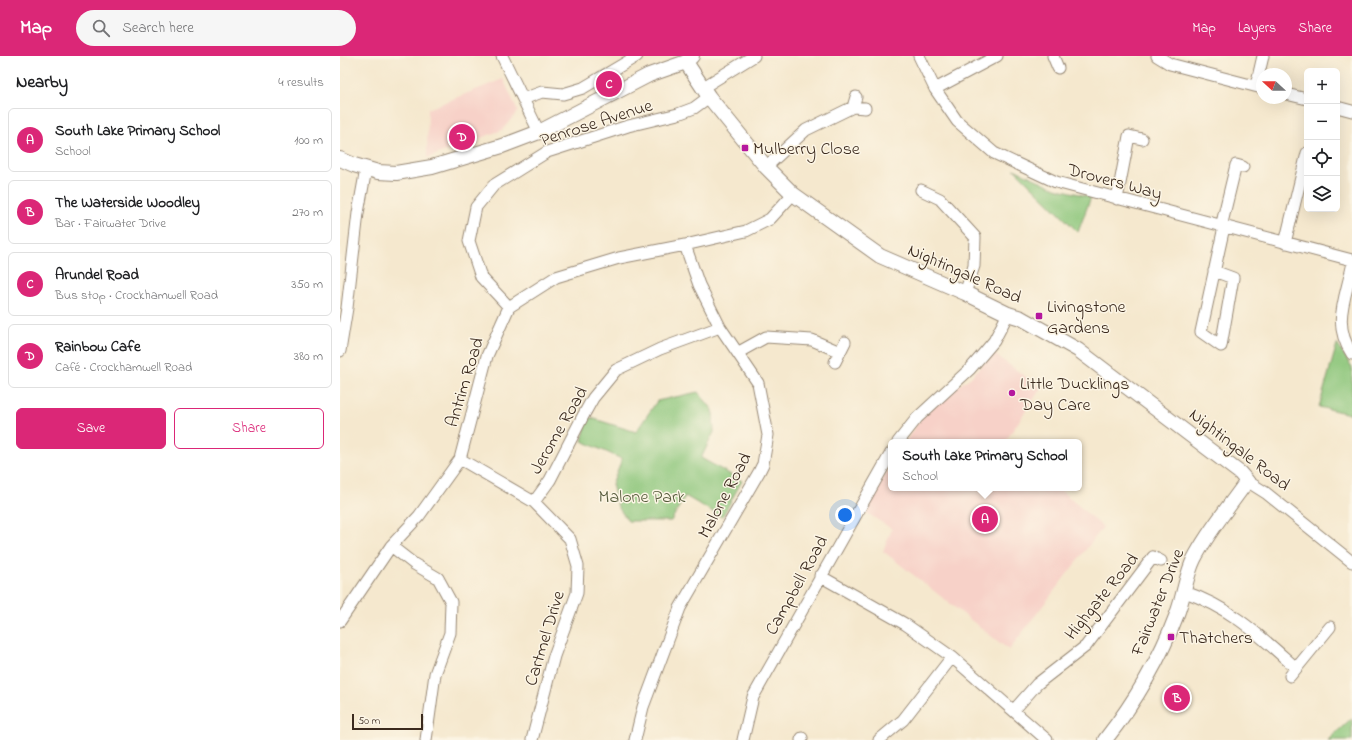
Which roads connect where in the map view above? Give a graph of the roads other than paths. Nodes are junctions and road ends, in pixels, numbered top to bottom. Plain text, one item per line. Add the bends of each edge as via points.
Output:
1 (502, 56) edge
2 (637, 56) edge
3 (754, 56) edge
4 (919, 56) edge
5 (997, 56) edge
6 (1053, 56) edge
7 (1157, 56) edge
8 (1263, 56) edge
9 (689, 59) edge
10 (1058, 68) dead end
11 (1261, 68) edge
12 (1256, 86) edge
13 (935, 89) junction
14 (705, 93) junction
15 (1292, 95) edge
16 (1304, 98) edge
17 (523, 99) junction
18 (865, 108) dead end
19 (1340, 108) edge
20 (1352, 111) edge
21 (539, 132) junction
22 (1142, 138) dead end
23 (340, 159) edge
24 (1236, 165) dead end
25 (1304, 166) edge
26 (766, 167) junction
27 (366, 169) junction
28 (793, 194) junction
29 (924, 196) dead end
30 (1117, 200) junction
31 (1222, 227) junction
32 (1286, 243) junction
33 (685, 245) junction
34 (1352, 260) edge
35 (1352, 267) edge
36 (1214, 271) junction
37 (965, 293) junction
38 (509, 307) junction
39 (1008, 314) junction
40 (720, 327) junction
41 (340, 351) edge
42 (739, 352) junction
43 (1352, 354) edge
44 (835, 362) dead end
45 (900, 439) edge
46 (888, 458) edge
47 (460, 459) junction
48 (1247, 481) junction
49 (534, 502) junction
50 (391, 546) junction
51 (1161, 561) dead end
52 (1352, 562) edge
53 (820, 576) junction
54 (1185, 592) junction
55 (340, 621) edge
56 (1330, 627) dead end
57 (952, 657) junction
58 (1014, 710) junction
59 (1041, 738) edge
60 (426, 740) edge
61 (532, 740) edge
62 (635, 740) edge
63 (743, 740) edge
64 (879, 740) edge
65 (1105, 740) edge

1 - 17 street
2 - 17 street via 583,88 563,94 542,92
3 - 14 street, Penrose Avenue
4 - 13 street, Drovers Way
5 - 13 street
6 - 10 street
7 - 12 street via 1170,64
8 - 11 street
9 - 14 street, Nightingale Road
9 - 21 street via 650,75
13 - 30 street, Drovers Way via 957,122 994,153 1056,182
14 - 26 street, Nightingale Road
14 - 38 street, Penrose Avenue via 694,108 547,152 494,185 476,207 469,241 481,277
15 - 16 street
17 - 21 street
18 - 26 street via 854,102 806,130
19 - 20 street
21 - 27 street via 432,167 396,173
22 - 30 street via 1129,136
23 - 27 street
24 - 31 street
25 - 32 street
26 - 28 street, Nightingale Road
27 - 41 street
28 - 33 street via 770,219 746,231
28 - 37 street, Nightingale Road via 880,256
29 - 37 street via 940,200 975,237 974,266
30 - 31 street, Drovers Way
31 - 32 street, Drovers Way
31 - 36 street
32 - 34 street, Drovers Way
33 - 38 street via 619,258 556,277
33 - 40 street, Malone Road via 699,285
35 - 43 street via 1340,322 1344,342
36 - 36 street via 1201,332 1223,346 1233,278
37 - 39 street, Nightingale Road
38 - 47 street, Antrim Road via 487,356
39 - 45 street via 994,342 970,369 917,418
39 - 48 street, Nightingale Road via 1021,318 1078,350 1240,473
40 - 42 street, Malone Road
40 - 49 street, Jerome Road via 660,349 616,370 582,416 550,480
42 - 44 street via 766,337 812,340 842,347
42 - 62 street, Malone Road via 758,383 768,435 763,464 680,608 643,707
46 - 53 street, Campbell Road
47 - 49 street, Cartmel Drive
47 - 50 street, Antrim Road via 419,516
48 - 52 street, Nightingale Road via 1266,493
48 - 54 street, Fairwater Drive via 1209,532 1192,566
49 - 61 street, Cartmel Drive via 570,539 578,566 577,593 554,656
50 - 55 street, Antrim Road
50 - 60 street via 438,578 451,602 450,632 435,674
51 - 58 street, Highgate Road via 1153,556 1086,646 1037,684
53 - 57 street via 905,624
53 - 63 street, Campbell Road via 753,697
54 - 56 street via 1230,612 1293,672
54 - 65 street, Fairwater Drive via 1148,675
57 - 58 street
57 - 64 street via 903,720
58 - 59 street

